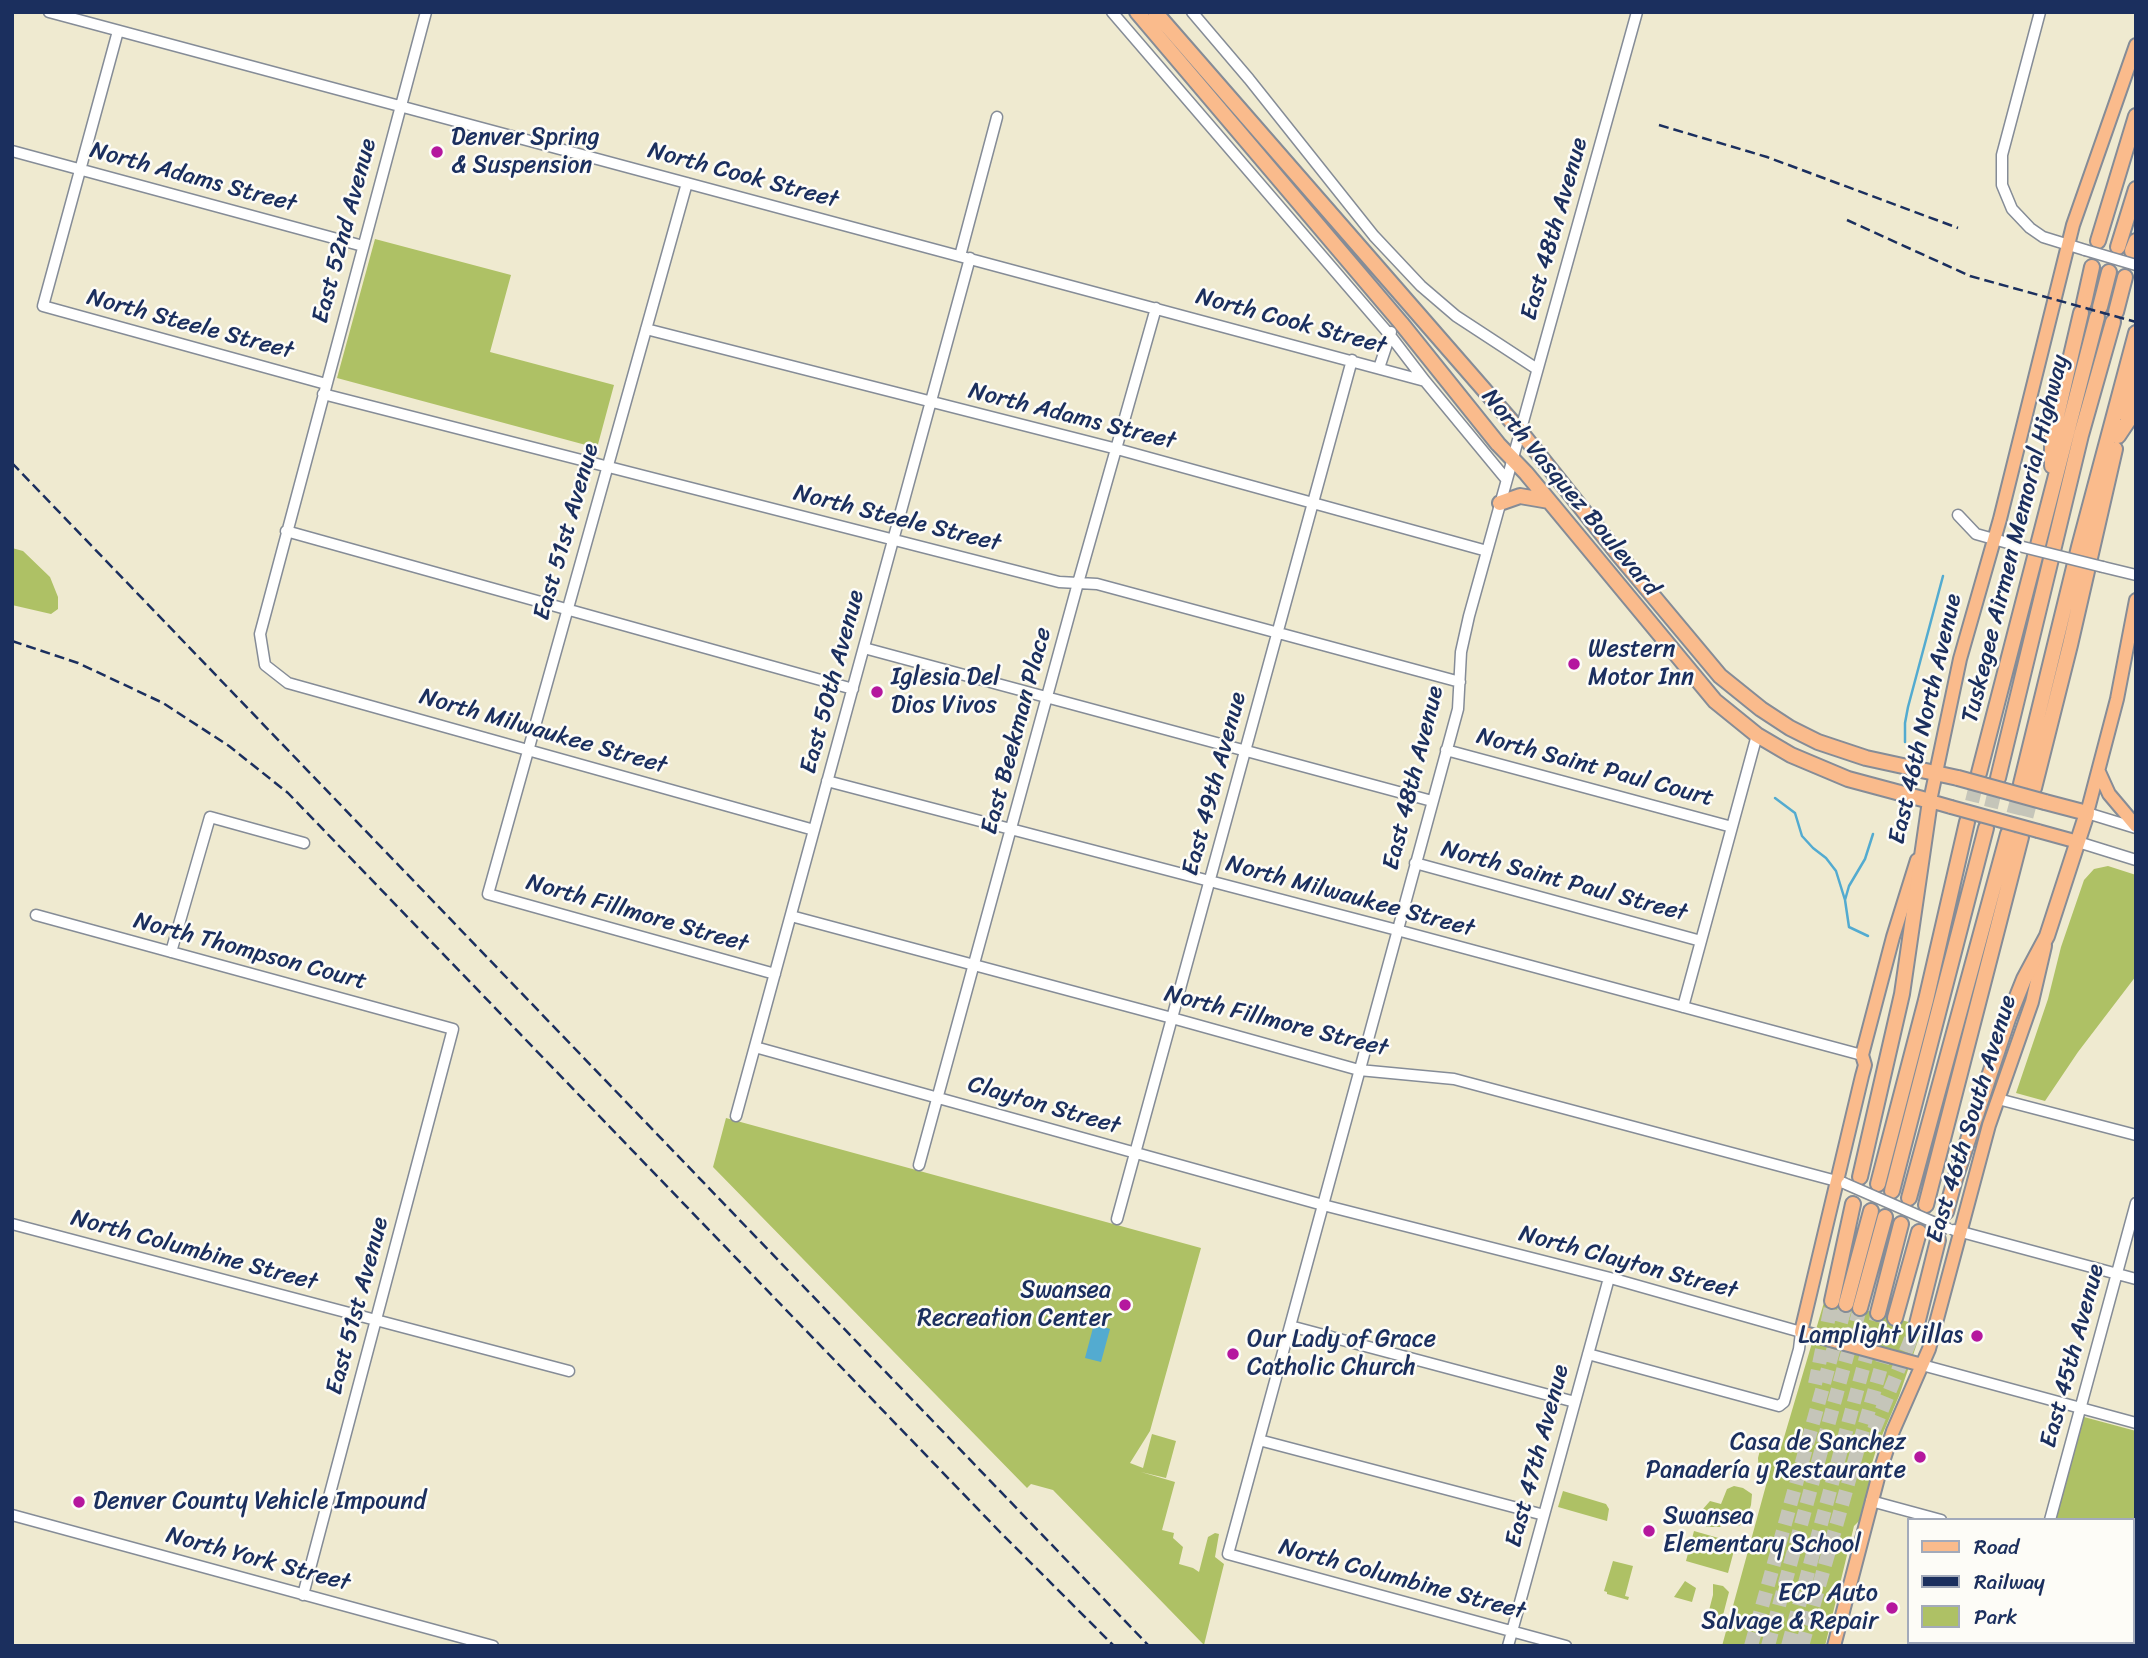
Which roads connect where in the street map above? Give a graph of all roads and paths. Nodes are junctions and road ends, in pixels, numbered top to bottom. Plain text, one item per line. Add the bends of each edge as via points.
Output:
1 (50, 12) edge
2 (426, 12) edge
3 (1112, 12) edge
4 (1137, 12) edge
5 (1155, 12) edge
6 (1192, 12) edge
7 (1637, 12) edge
8 (2040, 12) edge
9 (118, 31) junction
10 (2136, 45) edge
11 (400, 106) junction
12 (2136, 116) edge
13 (997, 117) dead end
14 (12, 151) edge
15 (80, 170) junction
16 (687, 183) junction
17 (2136, 189) edge
18 (2098, 241) dead end
19 (2067, 244) junction
20 (363, 246) junction
21 (2130, 251) edge
22 (965, 257) junction
23 (2092, 267) dead end
24 (2109, 272) dead end
25 (2124, 276) dead end
26 (1156, 308) junction
27 (1401, 323) junction
28 (646, 329) junction
29 (2136, 333) edge
30 (1389, 334) junction
31 (1352, 360) junction
32 (1379, 368) junction
33 (1537, 369) junction
34 (2136, 374) edge
35 (1425, 381) junction
36 (324, 389) junction
37 (931, 402) junction
38 (2136, 408) edge
39 (1520, 431) junction
40 (2118, 436) junction
41 (1117, 449) junction
42 (1512, 458) junction
43 (607, 466) junction
44 (1506, 479) junction
45 (2052, 488) junction
46 (1549, 501) junction
47 (1500, 503) junction
48 (1314, 504) junction
49 (1958, 515) dead end
50 (286, 531) junction
51 (894, 539) junction
52 (1994, 540) junction
53 (1487, 551) junction
54 (2136, 575) edge
55 (1078, 583) junction
56 (2136, 600) edge
57 (568, 610) junction
58 (1278, 634) junction
59 (864, 648) junction
60 (265, 664) joint
61 (1460, 682) junction
62 (853, 689) junction
63 (1048, 699) junction
64 (1757, 735) junction
65 (529, 749) junction
66 (1446, 750) junction
67 (1246, 751) junction
68 (2099, 771) junction
69 (1935, 772) junction
70 (1979, 773) tunnel mouth
71 (1998, 778) tunnel mouth
72 (827, 781) junction
73 (1432, 801) junction
74 (1930, 801) junction
75 (2087, 813) junction
76 (1967, 822) tunnel mouth
77 (1732, 827) junction
78 (2136, 827) edge
79 (1986, 828) tunnel mouth
80 (814, 830) junction
81 (1012, 830) junction
82 (2078, 842) junction
83 (304, 843) dead end
84 (1923, 845) junction
85 (2136, 860) edge
86 (1415, 863) junction
87 (1210, 882) junction
88 (488, 894) joint
89 (36, 915) dead end
90 (790, 916) junction
91 (1397, 930) junction
92 (2047, 936) junction
93 (1701, 941) junction
94 (171, 952) junction
95 (974, 965) junction
96 (775, 974) junction
97 (1684, 1007) junction
98 (1172, 1018) junction
99 (453, 1029) joint
100 (755, 1046) junction
101 (1862, 1055) junction
102 (1359, 1070) junction
103 (937, 1098) junction
104 (1998, 1098) junction
105 (736, 1116) dead end
106 (2136, 1135) edge
107 (1136, 1153) junction
108 (919, 1165) dead end
109 (1848, 1180) junction
110 (1878, 1184) dead end
111 (1892, 1191) dead end
112 (1909, 1198) dead end
113 (2136, 1203) edge
114 (1853, 1204) dead end
115 (1323, 1205) junction
116 (1926, 1205) dead end
117 (1946, 1212) dead end
118 (1878, 1214) dead end
119 (1117, 1219) dead end
120 (12, 1224) edge
121 (1902, 1224) dead end
122 (1954, 1230) junction
123 (1919, 1231) dead end
124 (1938, 1240) dead end
125 (2117, 1274) junction
126 (1609, 1278) junction
127 (2136, 1279) edge
128 (1832, 1301) tunnel mouth
129 (1853, 1306) tunnel mouth
130 (1878, 1313) tunnel mouth
131 (1895, 1318) tunnel mouth
132 (376, 1320) junction
133 (1917, 1324) tunnel mouth
134 (1290, 1326) junction
135 (1801, 1332) junction
136 (1588, 1354) junction
137 (1922, 1365) junction
138 (569, 1371) dead end
139 (1575, 1402) junction
140 (2080, 1409) junction
141 (2136, 1423) edge
142 (1259, 1440) junction
143 (1871, 1502) junction
144 (12, 1515) edge
145 (1544, 1515) junction
146 (1933, 1518) edge
147 (2051, 1518) edge
148 (1228, 1554) joint
149 (303, 1595) junction
150 (1511, 1632) junction
151 (494, 1646) edge
152 (1508, 1646) edge
153 (1566, 1646) edge
154 (1834, 1646) edge

1 - 9 street, North Cook Street
2 - 11 street, East 52nd Avenue
3 - 30 street
4 - 27 highway, North Vasquez Boulevard
5 - 39 highway, North Vasquez Boulevard
6 - 33 street via 1374,236 1422,286 1456,316
7 - 33 street, East 48th Avenue
8 - 19 street via 2002,155 2001,178 2017,215 2043,237
9 - 11 street, North Cook Street
9 - 15 street
10 - 19 main road, East 46th North Avenue
11 - 16 street, North Cook Street
11 - 20 street, East 52nd Avenue
12 - 18 highway
13 - 22 street, East 50th Avenue
14 - 15 street, North Adams Street
15 - 20 street, North Adams Street
15 - 36 street, North Steele Street via 43,306
16 - 22 street, North Cook Street
16 - 28 street, East 51st Avenue
17 - 21 highway
19 - 21 street, bridge via 2085,250
19 - 52 main road, East 46th North Avenue
20 - 36 street, East 52nd Avenue
22 - 26 street, North Cook Street
22 - 37 street, East 50th Avenue
23 - 45 highway via 2052,437
24 - 45 highway, Tuskegee Airmen Memorial Highway
25 - 71 highway
26 - 31 street, North Cook Street
26 - 41 street, East Beekman Place
27 - 30 street
27 - 42 highway, North Vasquez Boulevard
28 - 37 street, North Adams Street
28 - 43 street, East 51st Avenue
29 - 40 highway via 2079,547 2027,786 2070,645
30 - 32 street
30 - 35 street
31 - 32 street, North Cook Street
31 - 48 street, East 49th Avenue
32 - 35 street, North Cook Street
33 - 39 street, East 48th Avenue
34 - 40 highway
35 - 44 street
36 - 43 street, North Steele Street
36 - 50 street, East 52nd Avenue
37 - 41 street, North Adams Street
37 - 51 street, East 50th Avenue
38 - 40 highway
39 - 42 street, East 48th Avenue
39 - 69 highway, North Vasquez Boulevard via 1703,656 1747,700 1790,728 1833,747
41 - 48 street, North Adams Street
41 - 55 street, East Beekman Place
42 - 44 street, East 48th Avenue
42 - 46 highway, North Vasquez Boulevard
43 - 51 street, North Steele Street
43 - 57 street, East 51st Avenue
44 - 47 street, East 48th Avenue
45 - 70 highway, Tuskegee Airmen Memorial Highway
46 - 47 highway via 1520,496
46 - 64 highway, North Vasquez Boulevard via 1703,688
47 - 53 street, East 48th Avenue
48 - 53 street, North Adams Street
48 - 58 street, East 49th Avenue
49 - 52 street via 1976,534
50 - 57 street
50 - 60 street, East 52nd Avenue via 260,634
51 - 55 street, North Steele Street
51 - 59 street, East 50th Avenue
52 - 54 street, bridge
52 - 69 main road, East 46th North Avenue via 1960,659
53 - 61 street, East 48th Avenue via 1463,645
55 - 58 street, North Steele Street via 1097,584
55 - 63 street, East Beekman Place
56 - 68 main road, East 46th South Avenue
57 - 62 street
57 - 65 street, East 51st Avenue
58 - 61 street, North Steele Street
58 - 67 street, East 49th Avenue
59 - 62 street, East 50th Avenue
59 - 63 street, North Saint Paul Street
60 - 65 street, North Milwaukee Street via 288,683
61 - 66 street, East 48th Avenue via 1460,700
62 - 72 street, East 50th Avenue
63 - 67 street, North Saint Paul Street
63 - 81 street, East Beekman Place
64 - 74 highway, North Vasquez Boulevard via 1837,775
64 - 77 street
65 - 80 street, North Milwaukee Street
65 - 88 street, East 51st Avenue
66 - 73 street, East 48th Avenue
66 - 77 street, North Saint Paul Court
67 - 73 street, North Saint Paul Street
67 - 87 street, East 49th Avenue
68 - 75 main road, East 46th South Avenue
68 - 78 main road via 2109,793
69 - 74 main road, East 46th North Avenue
69 - 75 highway, North Vasquez Boulevard, bridge
72 - 80 street, East 50th Avenue
72 - 81 street, North Milwaukee Street
73 - 86 street, East 48th Avenue
74 - 82 main road, North Vasquez Boulevard, bridge
74 - 84 highway, East 46th North Avenue
75 - 78 street
75 - 82 highway, East 46th South Avenue
76 - 110 highway
77 - 93 street
79 - 111 highway
80 - 90 street, East 50th Avenue
81 - 87 street, North Milwaukee Street
81 - 95 street, East Beekman Place
82 - 85 street
82 - 92 highway, East 46th South Avenue
83 - 94 street via 210,817
84 - 101 main road, East 46th North Avenue
84 - 109 highway via 1902,994
86 - 91 street, East 48th Avenue
86 - 93 street, North Saint Paul Street
87 - 91 street, North Milwaukee Street
87 - 98 street, East 49th Avenue
88 - 96 street, North Fillmore Street
89 - 94 street, North Thompson Court
90 - 95 street, North Fillmore Street
90 - 96 street, East 50th Avenue
91 - 97 street, North Milwaukee Street
91 - 102 street, East 48th Avenue
92 - 104 main road, East 46th South Avenue via 2032,1002
92 - 117 highway via 2011,1010
93 - 97 street
94 - 99 street, North Thompson Court
95 - 98 street, North Fillmore Street
95 - 103 street, East Beekman Place
96 - 100 street, East 50th Avenue
97 - 101 street, North Milwaukee Street
98 - 102 street, North Fillmore Street
98 - 107 street, East 49th Avenue
99 - 132 street, East 51st Avenue
100 - 103 street, Clayton Street
100 - 105 street, East 50th Avenue
101 - 109 main road, East 46th North Avenue via 1865,1065
102 - 109 street, North Fillmore Street via 1454,1079
102 - 115 street, East 48th Avenue
103 - 107 street, Clayton Street
103 - 108 street, East Beekman Place
104 - 106 street
104 - 122 main road, East 46th South Avenue
107 - 115 street, Clayton Street
107 - 119 street, East 49th Avenue
109 - 122 street, North Fillmore Street, bridge
109 - 135 main road, East 46th North Avenue
112 - 116 highway via 2014,836
113 - 125 street, East 45th Avenue
114 - 128 highway
115 - 126 street, North Clayton Street
115 - 134 street, East 48th Avenue
118 - 129 highway
120 - 132 street, North Columbine Street
121 - 130 highway
122 - 125 street, North Fillmore Street
122 - 137 main road, East 46th South Avenue
123 - 131 highway
124 - 133 highway
125 - 127 street, North Fillmore Street
125 - 140 street, East 45th Avenue
126 - 135 street, North Clayton Street
126 - 136 street, East 47th Avenue
132 - 138 street, North Columbine Street
132 - 149 street, East 51st Avenue
134 - 139 street
134 - 142 street, East 48th Avenue
135 - 136 street, East 46th North Avenue via 1800,1349 1779,1406
135 - 137 main road, North Clayton Street
136 - 139 street, East 47th Avenue
137 - 140 street
137 - 143 main road, East 46th South Avenue via 1893,1432
139 - 145 street, East 47th Avenue
140 - 141 street
140 - 147 street, East 45th Avenue
142 - 145 street
142 - 148 street, East 48th Avenue
143 - 146 street
143 - 154 main road, East 46th South Avenue
144 - 149 street, North York Street
145 - 150 street, East 47th Avenue
148 - 150 street, North Columbine Street
149 - 151 street, North York Street
150 - 152 street, East 47th Avenue
150 - 153 street, North Columbine Street

